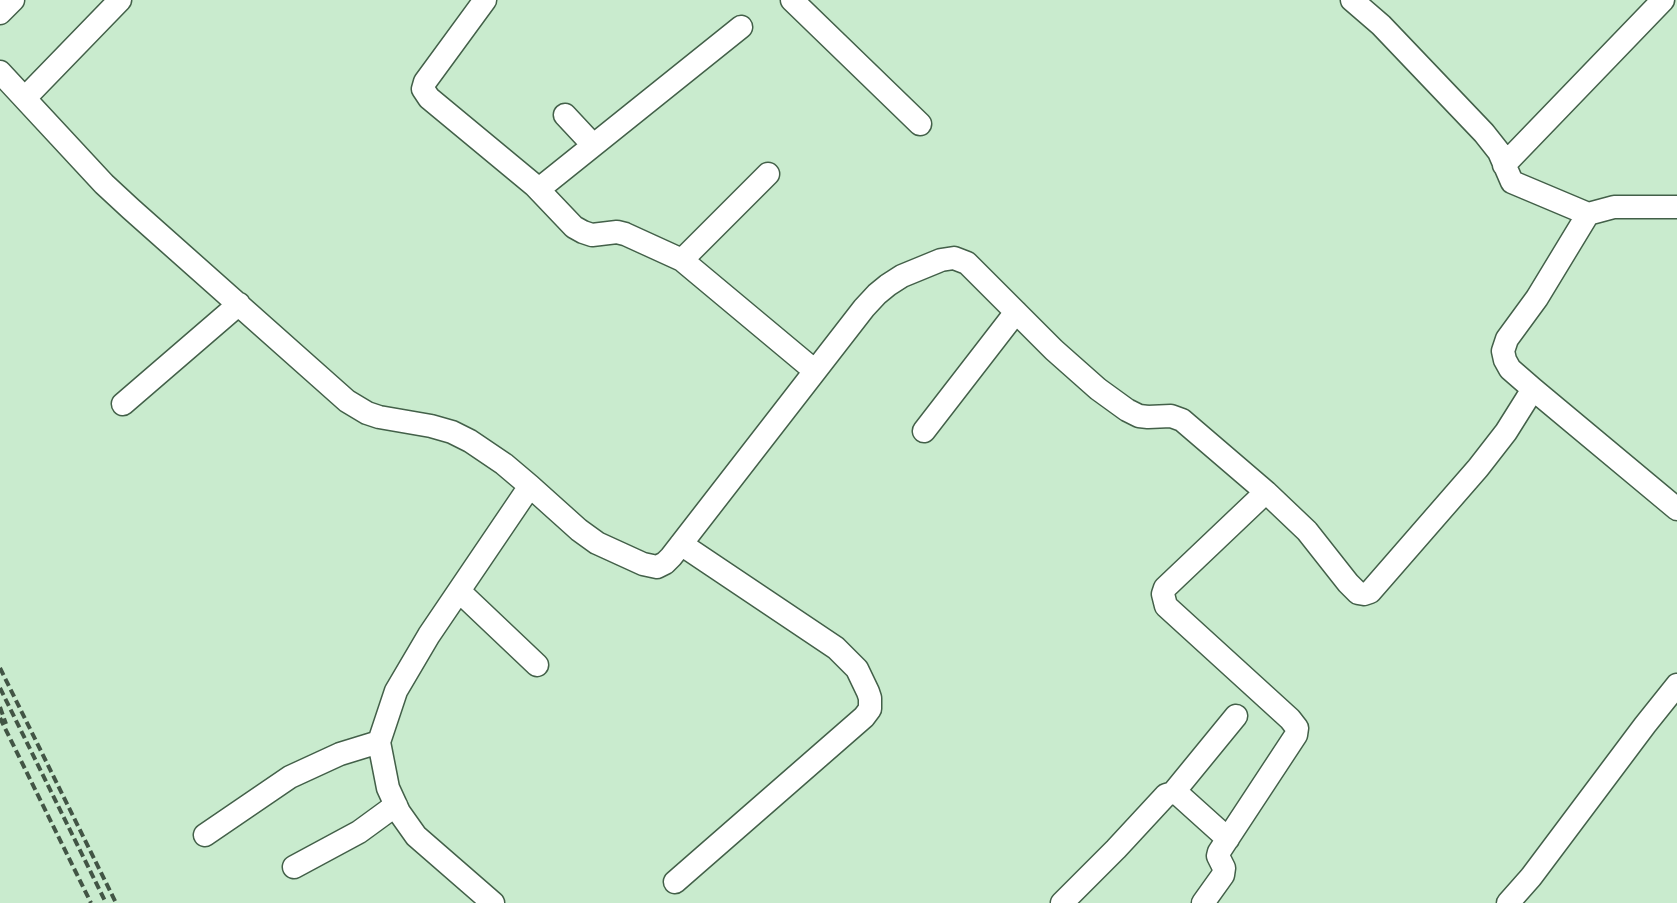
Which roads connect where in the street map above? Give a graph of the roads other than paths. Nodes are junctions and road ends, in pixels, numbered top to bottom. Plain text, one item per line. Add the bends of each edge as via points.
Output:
1 (13, 0) edge
2 (120, 0) edge
3 (485, 0) edge
4 (792, 0) edge
5 (1663, 0) edge
6 (1362, 3) edge
7 (0, 13) edge
8 (741, 27) dead end
9 (0, 72) edge
10 (25, 98) junction
11 (565, 115) dead end
12 (920, 124) dead end
13 (594, 145) junction
14 (1504, 165) junction
15 (768, 174) dead end
16 (539, 189) junction
17 (1677, 206) edge
18 (1588, 214) junction
19 (682, 260) junction
20 (239, 304) junction
21 (1016, 312) junction
22 (815, 371) junction
23 (1533, 389) junction
24 (123, 404) dead end
25 (924, 431) dead end
26 (530, 486) junction
27 (1266, 492) junction
28 (1677, 508) edge
29 (681, 544) junction
30 (459, 591) junction
31 (537, 665) dead end
32 (1677, 685) edge
33 (1236, 716) dead end
34 (379, 742) junction
35 (1173, 793) junction
36 (396, 805) junction
37 (205, 835) dead end
38 (1228, 839) junction
39 (294, 867) dead end
40 (674, 882) dead end
41 (493, 903) edge
42 (1062, 903) edge
43 (1203, 903) edge
44 (1508, 903) edge

1 - 7 street
2 - 10 street
3 - 16 street via 428,76 423,89 429,98
4 - 12 street
5 - 14 street
6 - 14 street via 1479,126 1493,143
8 - 13 street
9 - 10 street
10 - 20 street via 117,196
11 - 13 street
13 - 16 street
14 - 18 street via 1508,177 1518,186
15 - 19 street
16 - 19 street via 567,220 583,232 592,235 625,234
17 - 18 street via 1614,207
18 - 23 street via 1537,298 1507,339 1503,351 1510,369
19 - 22 street
20 - 24 street
20 - 26 street via 357,408 379,417 452,432 488,452
21 - 22 street via 967,263 954,258 941,260 888,285 864,308
21 - 25 street
21 - 27 street via 1098,389 1127,410 1139,416 1178,418
22 - 29 street
23 - 27 street via 1483,462 1370,592 1358,593 1308,531
23 - 28 street
26 - 29 street via 578,530 643,564 657,567 665,563
26 - 30 street
27 - 38 street via 1165,588 1163,594 1166,606 1297,728 1296,735
29 - 40 street via 836,648 857,669 868,692 870,708 864,717
30 - 31 street
30 - 34 street via 396,691
32 - 44 street
33 - 35 street
34 - 36 street via 388,788
34 - 37 street via 340,754 290,778
35 - 38 street
35 - 42 street via 1166,795
36 - 39 street via 359,832
36 - 41 street via 416,836
38 - 43 street via 1218,856 1224,868 1223,875

